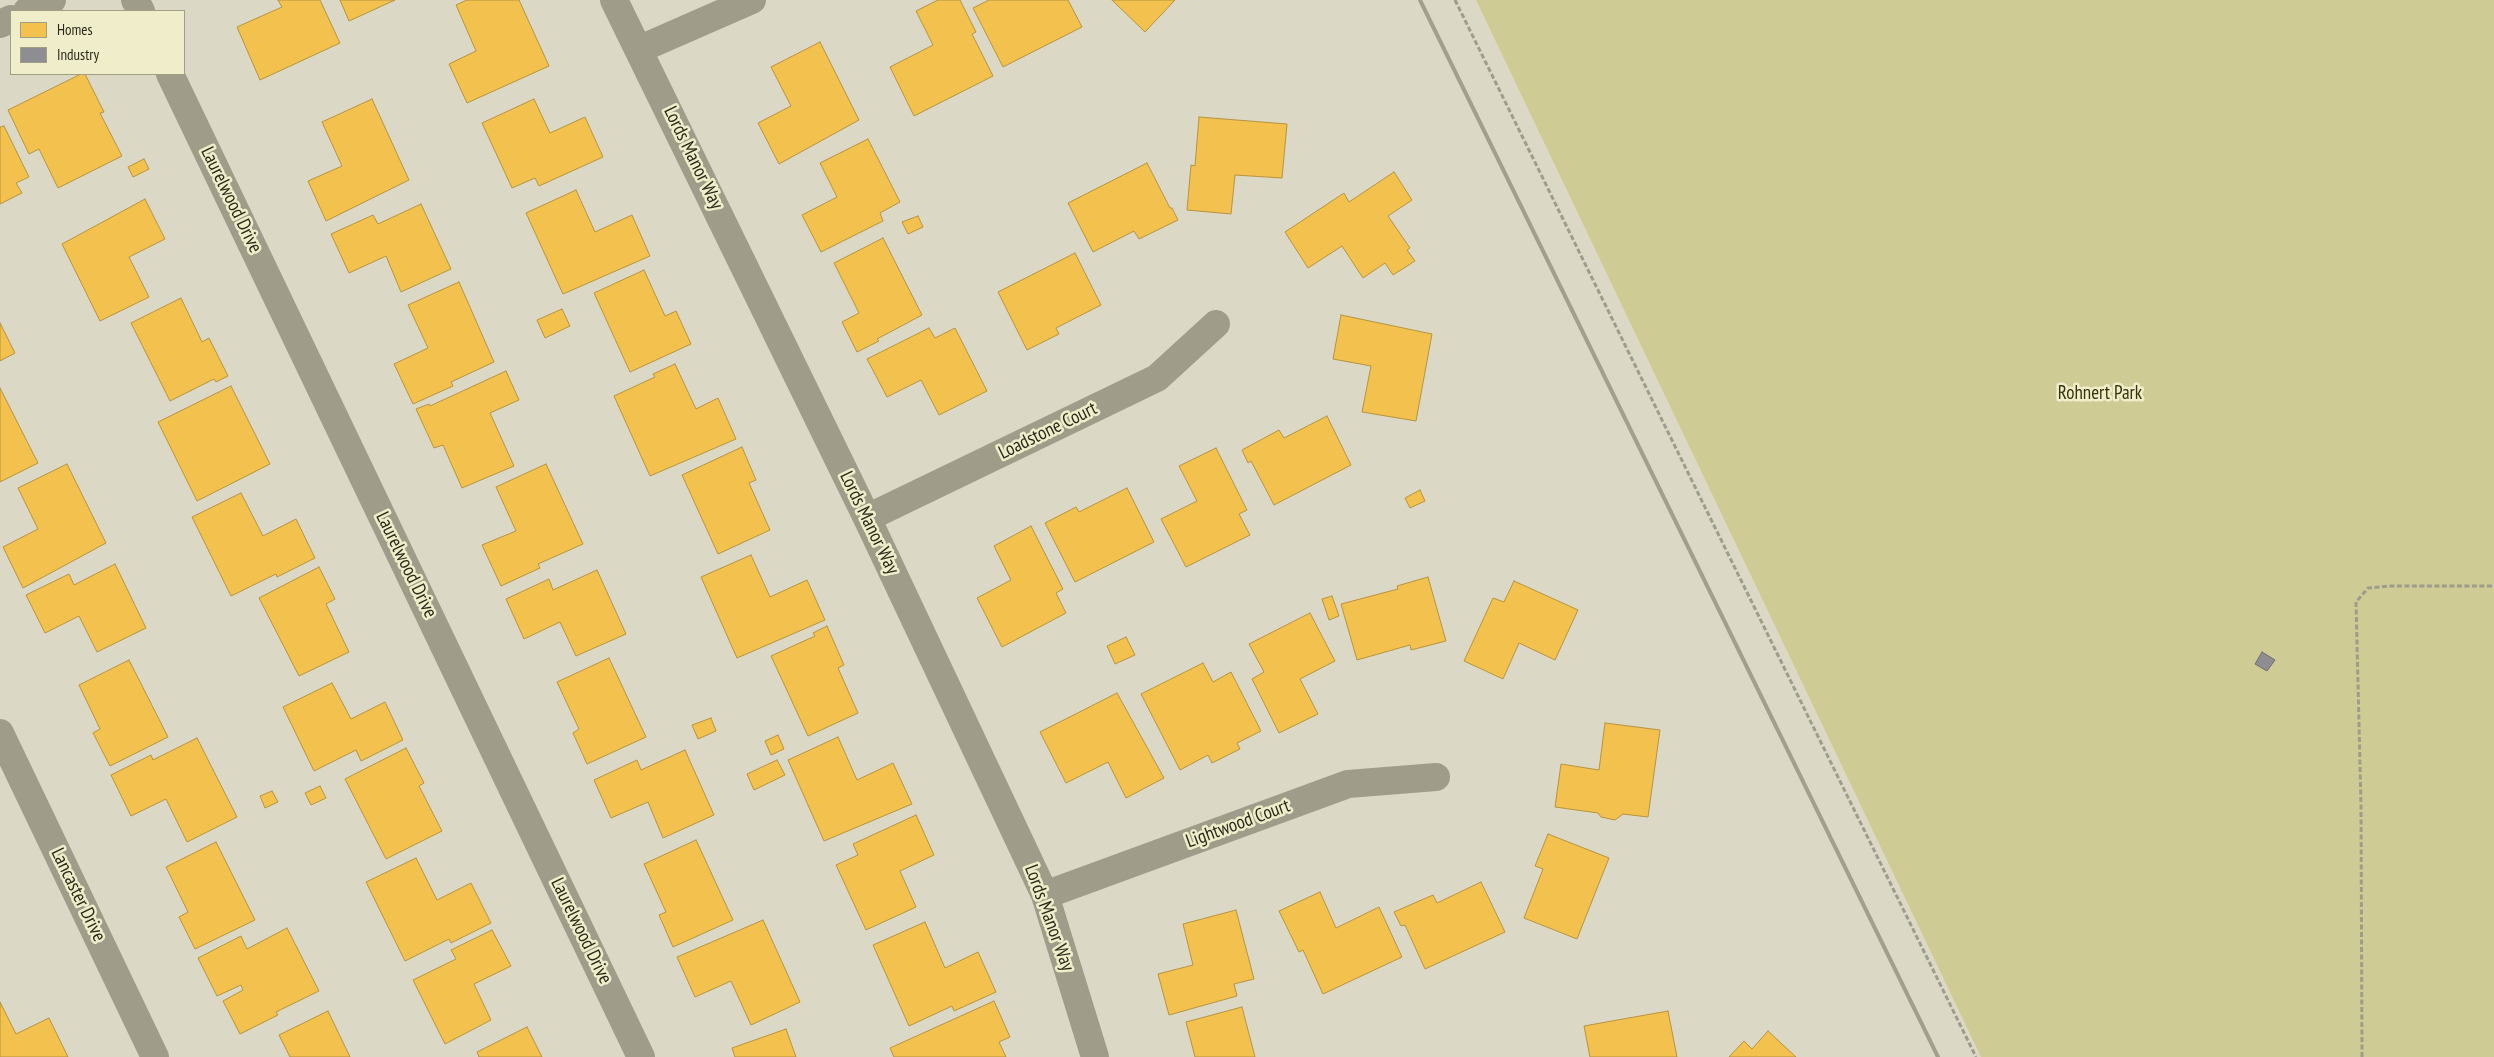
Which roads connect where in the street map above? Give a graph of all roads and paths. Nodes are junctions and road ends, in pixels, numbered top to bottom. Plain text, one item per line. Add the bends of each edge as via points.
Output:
1 (52, 0) edge
2 (614, 0) edge
3 (752, 0) edge
4 (1455, 0) edge
5 (29, 10) edge
6 (640, 49) junction
7 (170, 75) edge
8 (1216, 324) dead end
9 (867, 518) junction
10 (2494, 586) edge
11 (0, 732) edge
12 (1436, 777) dead end
13 (1045, 894) junction
14 (155, 1057) edge
15 (641, 1057) edge
16 (1094, 1057) edge
17 (1976, 1057) edge
18 (2362, 1057) edge

1 - 5 street
2 - 6 street, Lords Manor Way
3 - 6 street
4 - 17 path
6 - 9 street, Lords Manor Way
7 - 15 street, Laurelwood Drive
8 - 9 street, Loadstone Court via 1156,378
9 - 13 street, Lords Manor Way
10 - 18 path via 2368,588 2356,602
11 - 14 street, Lancaster Drive
12 - 13 street, Lightwood Court via 1348,784
13 - 16 street, Lords Manor Way

